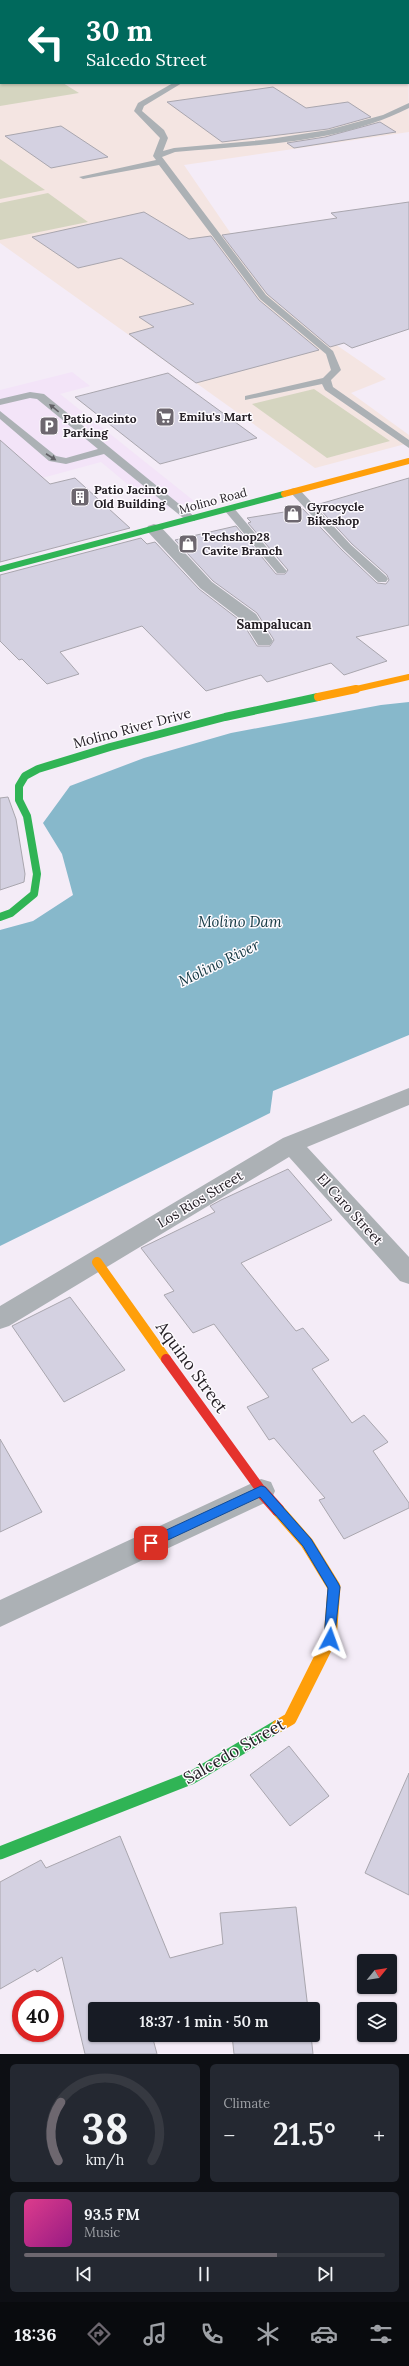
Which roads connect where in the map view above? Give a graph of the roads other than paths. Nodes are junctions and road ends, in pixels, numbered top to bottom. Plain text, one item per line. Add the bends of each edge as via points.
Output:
1 (176, 84) edge
2 (409, 105) edge
3 (158, 159) junction
4 (83, 177) dead end
5 (326, 380) junction
6 (249, 398) dead end
7 (0, 402) edge
8 (0, 414) edge
9 (409, 445) edge
10 (106, 450) junction
11 (409, 461) edge
12 (295, 491) junction
13 (229, 509) junction
14 (191, 519) junction
15 (154, 529) junction
16 (0, 569) edge
17 (281, 571) dead end
18 (382, 579) dead end
19 (264, 641) dead end
20 (409, 677) edge
21 (0, 917) edge
22 (409, 1096) edge
23 (291, 1144) junction
24 (97, 1262) junction
25 (409, 1274) edge
26 (0, 1320) edge
27 (261, 1491) junction
28 (0, 1614) edge
29 (0, 1853) edge

1 - 3 lane via 141,105 138,111 161,132 164,138
2 - 3 lane via 386,118 368,124 302,136 174,150
3 - 4 lane
3 - 5 lane via 264,297 330,352 336,370
5 - 6 lane
5 - 9 lane via 329,388
10 -> 7 lane via 40,396 30,395
8 -> 10 lane via 53,459 66,460
10 - 14 lane
11 - 12 street, Molino Road
12 - 13 street, Molino Road
12 - 18 lane via 347,547
13 - 14 street, Molino Road
13 - 17 lane
14 - 15 street, Molino Road
15 - 16 street, Molino Road
15 - 19 street via 206,585 250,618
20 - 21 street, Molino River Drive via 283,704 110,747 38,769 25,776 19,786 19,800 27,816 37,874 34,894 11,914
22 - 23 street, Los Rios Street
23 - 24 street, Los Rios Street
23 - 25 street, El Caro Street
24 - 26 street, Los Rios Street
24 - 27 street, Aquino Street
27 - 28 street
27 - 29 street, Salcedo Street via 307,1542 334,1587 330,1639 290,1719 191,1778

